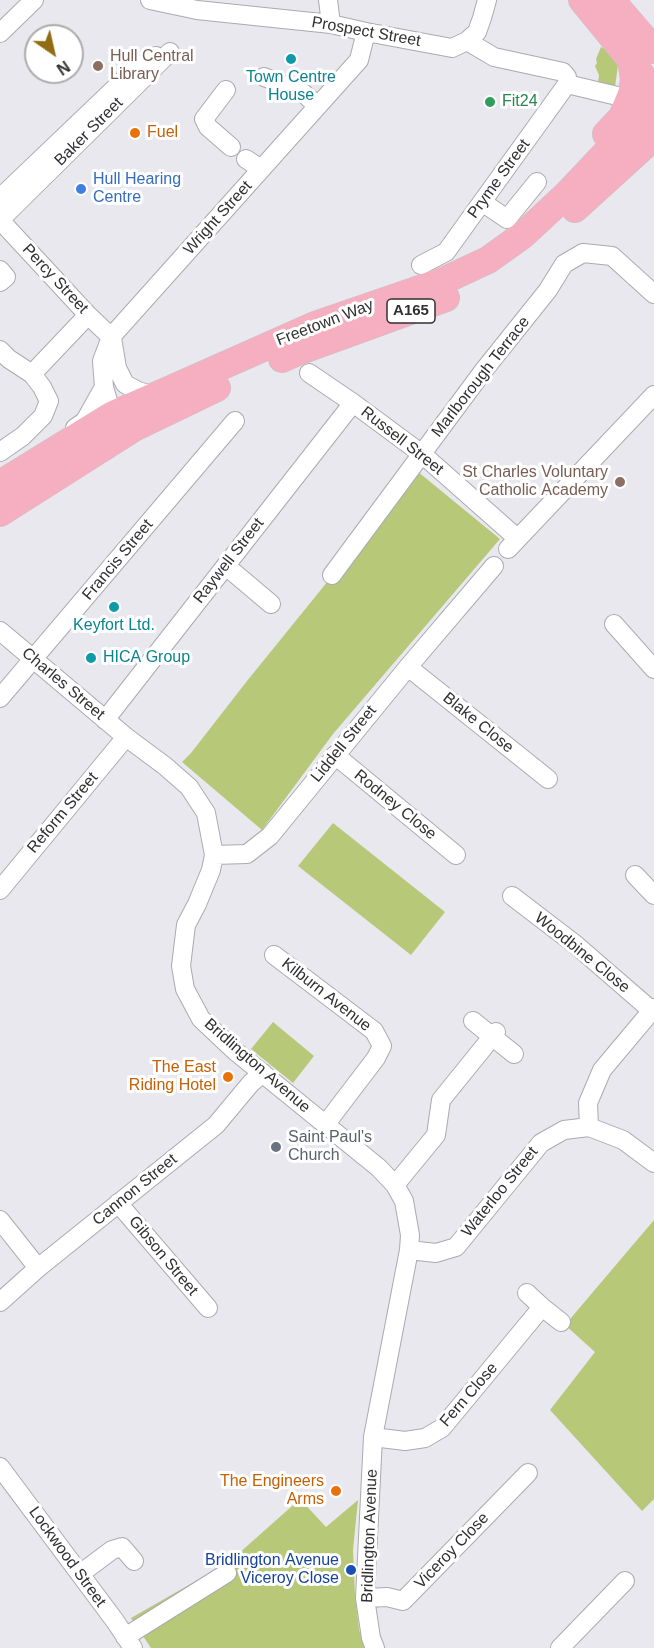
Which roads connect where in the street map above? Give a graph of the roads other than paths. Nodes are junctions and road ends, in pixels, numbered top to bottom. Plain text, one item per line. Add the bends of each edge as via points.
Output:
1 (34, 0) edge
2 (328, 0) edge
3 (487, 0) edge
4 (582, 0) edge
5 (156, 1) edge
6 (613, 2) edge
7 (331, 24) junction
8 (366, 32) junction
9 (0, 33) edge
10 (654, 33) edge
11 (467, 41) junction
12 (643, 55) edge
13 (264, 77) dead end
14 (567, 84) junction
15 (226, 90) dead end
16 (646, 101) edge
17 (318, 106) junction
18 (654, 137) edge
19 (231, 147) dead end
20 (537, 182) dead end
21 (0, 198) edge
22 (482, 202) junction
23 (0, 220) edge
24 (421, 265) dead end
25 (0, 270) edge
26 (0, 282) edge
27 (654, 294) edge
28 (88, 315) junction
29 (111, 337) junction
30 (0, 350) edge
31 (309, 373) dead end
32 (32, 374) junction
33 (104, 387) junction
34 (654, 395) edge
35 (155, 396) junction
36 (353, 403) junction
37 (235, 421) dead end
38 (123, 422) junction
39 (0, 452) edge
40 (422, 454) junction
41 (0, 478) edge
42 (0, 484) edge
43 (0, 513) edge
44 (226, 566) junction
45 (494, 566) dead end
46 (332, 575) dead end
47 (271, 604) dead end
48 (614, 624) dead end
49 (0, 631) edge
50 (34, 659) junction
51 (408, 667) junction
52 (654, 669) edge
53 (0, 698) edge
54 (105, 720) junction
55 (126, 737) junction
56 (335, 755) junction
57 (548, 779) dead end
58 (214, 855) junction
59 (456, 855) dead end
60 (635, 875) dead end
61 (0, 890) edge
62 (654, 895) edge
63 (512, 896) dead end
64 (274, 956) dead end
65 (650, 1017) edge
66 (473, 1021) dead end
67 (494, 1034) junction
68 (514, 1054) dead end
69 (263, 1073) junction
70 (325, 1125) junction
71 (589, 1127) junction
72 (654, 1163) edge
73 (395, 1185) junction
74 (118, 1203) junction
75 (0, 1220) edge
76 (409, 1250) junction
77 (38, 1268) junction
78 (527, 1293) dead end
79 (0, 1302) edge
80 (542, 1307) junction
81 (207, 1308) dead end
82 (561, 1322) dead end
83 (373, 1437) junction
84 (528, 1473) dead end
85 (2, 1475) edge
86 (134, 1560) dead end
87 (227, 1573) dead end
88 (80, 1574) junction
89 (625, 1581) dead end
90 (365, 1598) junction
91 (129, 1642) edge
92 (375, 1648) edge
93 (560, 1648) edge

1 - 9 street
2 - 7 street
3 - 11 street via 477,32
4 - 12 highway
5 - 7 street, Prospect Street via 197,10
6 - 10 street via 641,19
6 - 12 highway
7 - 8 street, Prospect Street
8 - 11 street, Prospect Street via 452,48
8 - 17 street, Wright Street via 359,60
11 - 14 street via 494,57 563,72
12 - 16 highway
13 - 17 street via 302,92
14 - 16 street
14 - 22 street, Pryme Street
15 - 19 street via 204,119
16 - 35 highway, Freetown Way / A165 via 622,117 572,171 466,270 315,325
17 - 29 street, Wright Street via 254,164
18 - 38 highway, Freetown Way / A165 via 532,249 492,276 452,296 300,351 207,393
20 - 22 street via 507,219
21 - 23 street, Baker Street via 135,69 170,52
22 - 24 street, Pryme Street via 446,252
23 - 28 street, Percy Street
25 - 26 street via 6,277
27 - 40 street, Marlborough Terrace via 612,256 583,253 564,264
28 - 29 street, Percy Street
28 - 32 street
29 - 33 street, Wright Street via 102,361
29 - 35 street via 117,368 125,384
30 - 32 street
31 - 36 street, Russell Street
32 - 39 street via 50,401 43,416
33 - 38 street, Wright Street
33 - 41 street via 86,421
34 - 40 street, Russell Street via 513,544
35 - 38 highway, Freetown Way / A165
36 - 40 street, Russell Street
36 - 44 street, Raywell Street
37 - 50 street, Francis Street
38 - 42 highway, Freetown Way / A165
38 - 43 highway, Freetown Way / A165
40 - 46 street, Marlborough Terrace
44 - 47 street
44 - 54 street, Raywell Street
45 - 51 street, Liddell Street
48 - 52 street
49 - 50 street, Charles Street
50 - 53 street, Francis Street
50 - 54 street, Charles Street
51 - 56 street, Liddell Street
51 - 57 street, Blake Close
54 - 55 street, Charles Street
55 - 58 street, Bridlington Avenue via 189,787 206,813
55 - 61 street, Reform Street
56 - 58 street, Liddell Street via 270,836 247,854
56 - 59 street, Rodney Close
58 - 69 street, Bridlington Avenue via 186,925 181,966 185,989 201,1020
60 - 62 street
63 - 65 street, Woodbine Close via 576,945
64 - 70 street, Kilburn Avenue via 374,1031 382,1046
65 - 71 street via 602,1070 588,1103
66 - 67 street
67 - 68 street
67 - 73 street via 441,1100 436,1135
69 - 70 street, Bridlington Avenue
69 - 74 street, Cannon Street via 216,1125
70 - 73 street, Bridlington Avenue
71 - 72 street via 623,1140
71 - 76 street, Waterloo Street via 564,1130 541,1143 456,1247 436,1254
73 - 76 street, Bridlington Avenue via 404,1201
74 - 77 street, Cannon Street
74 - 81 street, Gibson Street
75 - 77 street
76 - 83 street, Bridlington Avenue
77 - 79 street, Cannon Street
78 - 80 street
80 - 82 street
80 - 83 street, Fern Close via 442,1428 425,1438 405,1441
83 - 90 street, Bridlington Avenue
84 - 90 street, Viceroy Close via 403,1601
85 - 88 street, Lockwood Street
86 - 88 street via 122,1547
87 - 91 street
88 - 91 street, Lockwood Street
89 - 93 street
90 - 92 street, Bridlington Avenue

